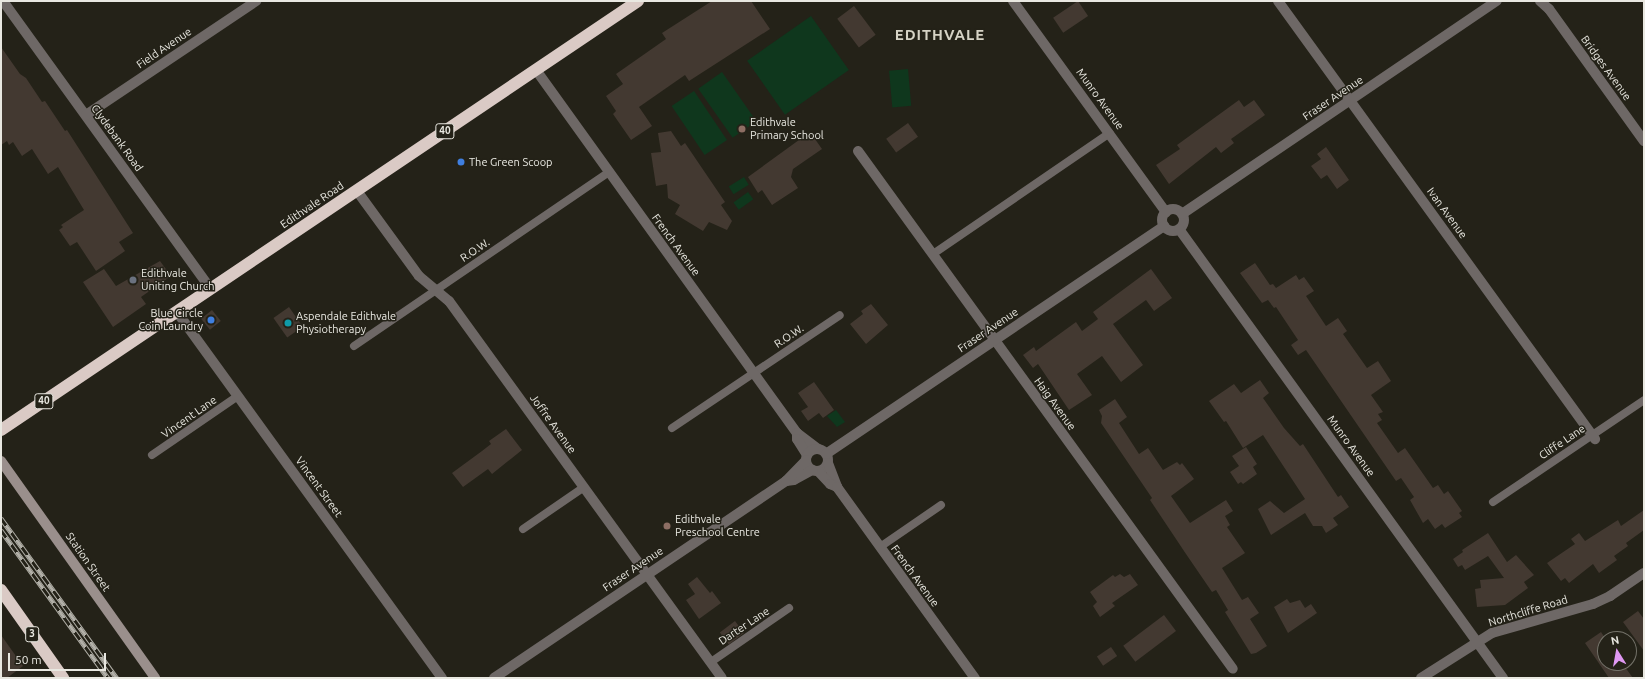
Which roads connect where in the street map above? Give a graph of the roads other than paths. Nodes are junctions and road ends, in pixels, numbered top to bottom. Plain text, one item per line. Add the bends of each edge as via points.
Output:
1 (2, 1) edge
2 (256, 1) edge
3 (638, 1) edge
4 (1013, 1) edge
5 (1278, 1) edge
6 (1497, 1) edge
7 (1540, 1) edge
8 (1547, 5) edge
9 (536, 70) junction
10 (1350, 101) junction
11 (86, 115) junction
12 (1110, 133) junction
13 (1644, 141) edge
14 (858, 151) dead end
15 (608, 173) junction
16 (357, 191) junction
17 (1166, 212) junction
18 (1182, 214) junction
19 (1164, 226) junction
20 (1179, 229) junction
21 (933, 254) junction
22 (211, 289) junction
23 (436, 290) junction
24 (176, 312) junction
25 (840, 315) dead end
26 (994, 340) junction
27 (354, 346) dead end
28 (754, 373) junction
29 (238, 396) junction
30 (1644, 400) edge
31 (672, 428) dead end
32 (1, 430) edge
33 (797, 433) junction
34 (1594, 437) junction
35 (824, 455) junction
36 (152, 456) dead end
37 (806, 458) junction
38 (1, 461) edge
39 (815, 470) junction
40 (786, 481) junction
41 (584, 487) junction
42 (837, 487) junction
43 (1493, 502) dead end
44 (941, 505) dead end
45 (523, 529) dead end
46 (880, 547) junction
47 (1644, 573) edge
48 (647, 574) junction
49 (1, 590) edge
50 (789, 608) dead end
51 (1476, 641) junction
52 (711, 662) junction
53 (1233, 669) dead end
54 (443, 677) edge
55 (64, 678) edge
56 (156, 678) edge
57 (494, 678) edge
58 (722, 678) edge
59 (975, 678) edge
60 (1421, 678) edge
61 (1503, 678) edge

1 - 11 street, Clydebank Road
2 - 11 street, Field Avenue
3 - 9 highway, Edithvale Road / 40
4 - 12 street, Munro Avenue
5 - 10 street, Ivan Avenue
6 - 10 street, Fraser Avenue
7 - 8 street, Bridges Avenue
8 - 13 street, Bridges Avenue
9 - 15 street, French Avenue
9 - 16 highway, Edithvale Road / 40
10 - 18 street, Fraser Avenue
10 - 34 street, Ivan Avenue
11 - 22 street, Clydebank Road
12 - 17 street, Munro Avenue
12 - 21 lane
14 - 21 street, Haig Avenue
15 - 23 lane, R.O.W.
15 - 28 street, French Avenue
16 - 22 highway, Edithvale Road / 40
16 - 23 street, Joffre Avenue via 417,273
17 - 18 street via 1174,209
17 - 19 street via 1162,219
18 - 20 street via 1184,223
19 - 20 street via 1170,231
19 - 26 street, Fraser Avenue
20 - 51 street, Munro Avenue
21 - 26 street, Haig Avenue
22 - 24 highway, Edithvale Road / 40
23 - 27 lane, R.O.W.
23 - 41 street, Joffre Avenue via 450,301
24 - 29 street, Vincent Street
24 - 32 highway, Edithvale Road / 40
25 - 28 lane, R.O.W.
26 - 35 street, Fraser Avenue
26 - 53 street, Haig Avenue
28 - 31 lane, R.O.W.
28 - 33 street, French Avenue
29 - 36 lane, Vincent Lane
29 - 54 street, Vincent Street
30 - 34 lane, Cliffe Lane
33 - 35 street, French Avenue
33 - 37 street, French Avenue via 797,439
34 - 43 lane, Cliffe Lane
35 - 37 street, Fraser Avenue
35 - 39 street, Fraser Avenue
35 - 42 street, French Avenue
37 - 39 street, French Avenue
37 - 40 street, Fraser Avenue
38 - 56 street, Station Street
39 - 40 street, Fraser Avenue
39 - 42 street, French Avenue
40 - 48 street, Fraser Avenue
41 - 45 lane
41 - 48 street, Joffre Avenue
42 - 46 street, French Avenue
44 - 46 lane
46 - 59 street, French Avenue
47 - 51 street, Northcliffe Road via 1610,596 1592,604 1492,633
48 - 52 street, Joffre Avenue
48 - 57 street, Fraser Avenue
49 - 55 highway, 3
50 - 52 lane, Darter Lane
51 - 60 street, Northcliffe Road
51 - 61 street, Munro Avenue
52 - 58 street, Joffre Avenue

